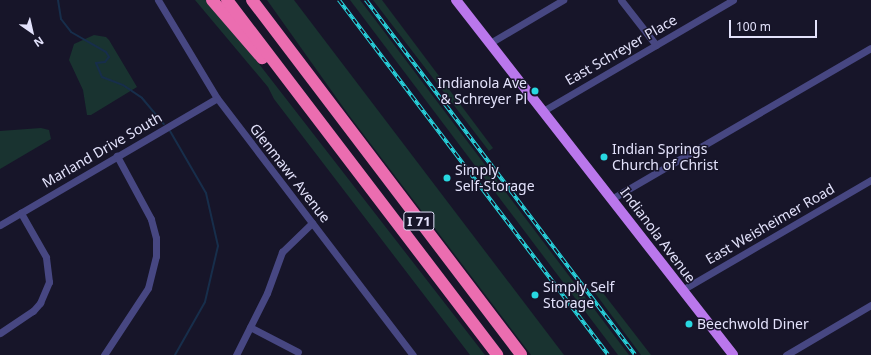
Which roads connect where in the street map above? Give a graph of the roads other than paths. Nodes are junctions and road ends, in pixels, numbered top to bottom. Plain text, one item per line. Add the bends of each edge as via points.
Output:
1 (158, 0) edge
2 (212, 0) edge
3 (227, 0) edge
4 (252, 0) edge
5 (260, 0) edge
6 (456, 0) edge
7 (563, 0) edge
8 (621, 0) edge
9 (731, 0) edge
10 (490, 43) junction
11 (656, 45) junction
12 (871, 48) edge
13 (318, 87) junction
14 (217, 98) junction
15 (543, 111) junction
16 (316, 119) junction
17 (117, 156) junction
18 (871, 180) edge
19 (613, 198) junction
20 (21, 213) junction
21 (312, 223) junction
22 (0, 225) edge
23 (682, 290) junction
24 (871, 305) edge
25 (250, 327) junction
26 (0, 332) edge
27 (298, 352) dead end
28 (104, 355) edge
29 (236, 355) edge
30 (413, 355) edge
31 (496, 355) edge
32 (521, 355) edge
33 (733, 355) edge
34 (786, 355) edge

1 - 14 street, Glenmawr Avenue
2 - 16 highway
3 - 16 highway, I 71
4 - 13 highway, I 71
5 - 13 highway
6 - 10 main road, Indianola Avenue
7 - 10 street
8 - 11 street
9 - 11 street, East Schreyer Place
10 - 15 main road, Indianola Avenue
11 - 15 street, East Schreyer Place
12 - 19 street
13 - 32 highway, I 71
14 - 17 street, Marland Drive South
14 - 21 street, Glenmawr Avenue
15 - 19 main road, Indianola Avenue
16 - 31 highway, I 71
17 - 20 street, Marland Drive South
17 - 28 street via 151,219 156,238 156,256 148,288
18 - 23 street, East Weisheimer Road
19 - 23 main road, Indianola Avenue via 652,254
20 - 22 street, Marland Drive South
20 - 26 street via 46,257 49,282 40,303 33,311
21 - 25 street via 282,252 267,293
21 - 30 street, Glenmawr Avenue
23 - 33 main road, Indianola Avenue
24 - 34 street
25 - 27 street
25 - 29 street

